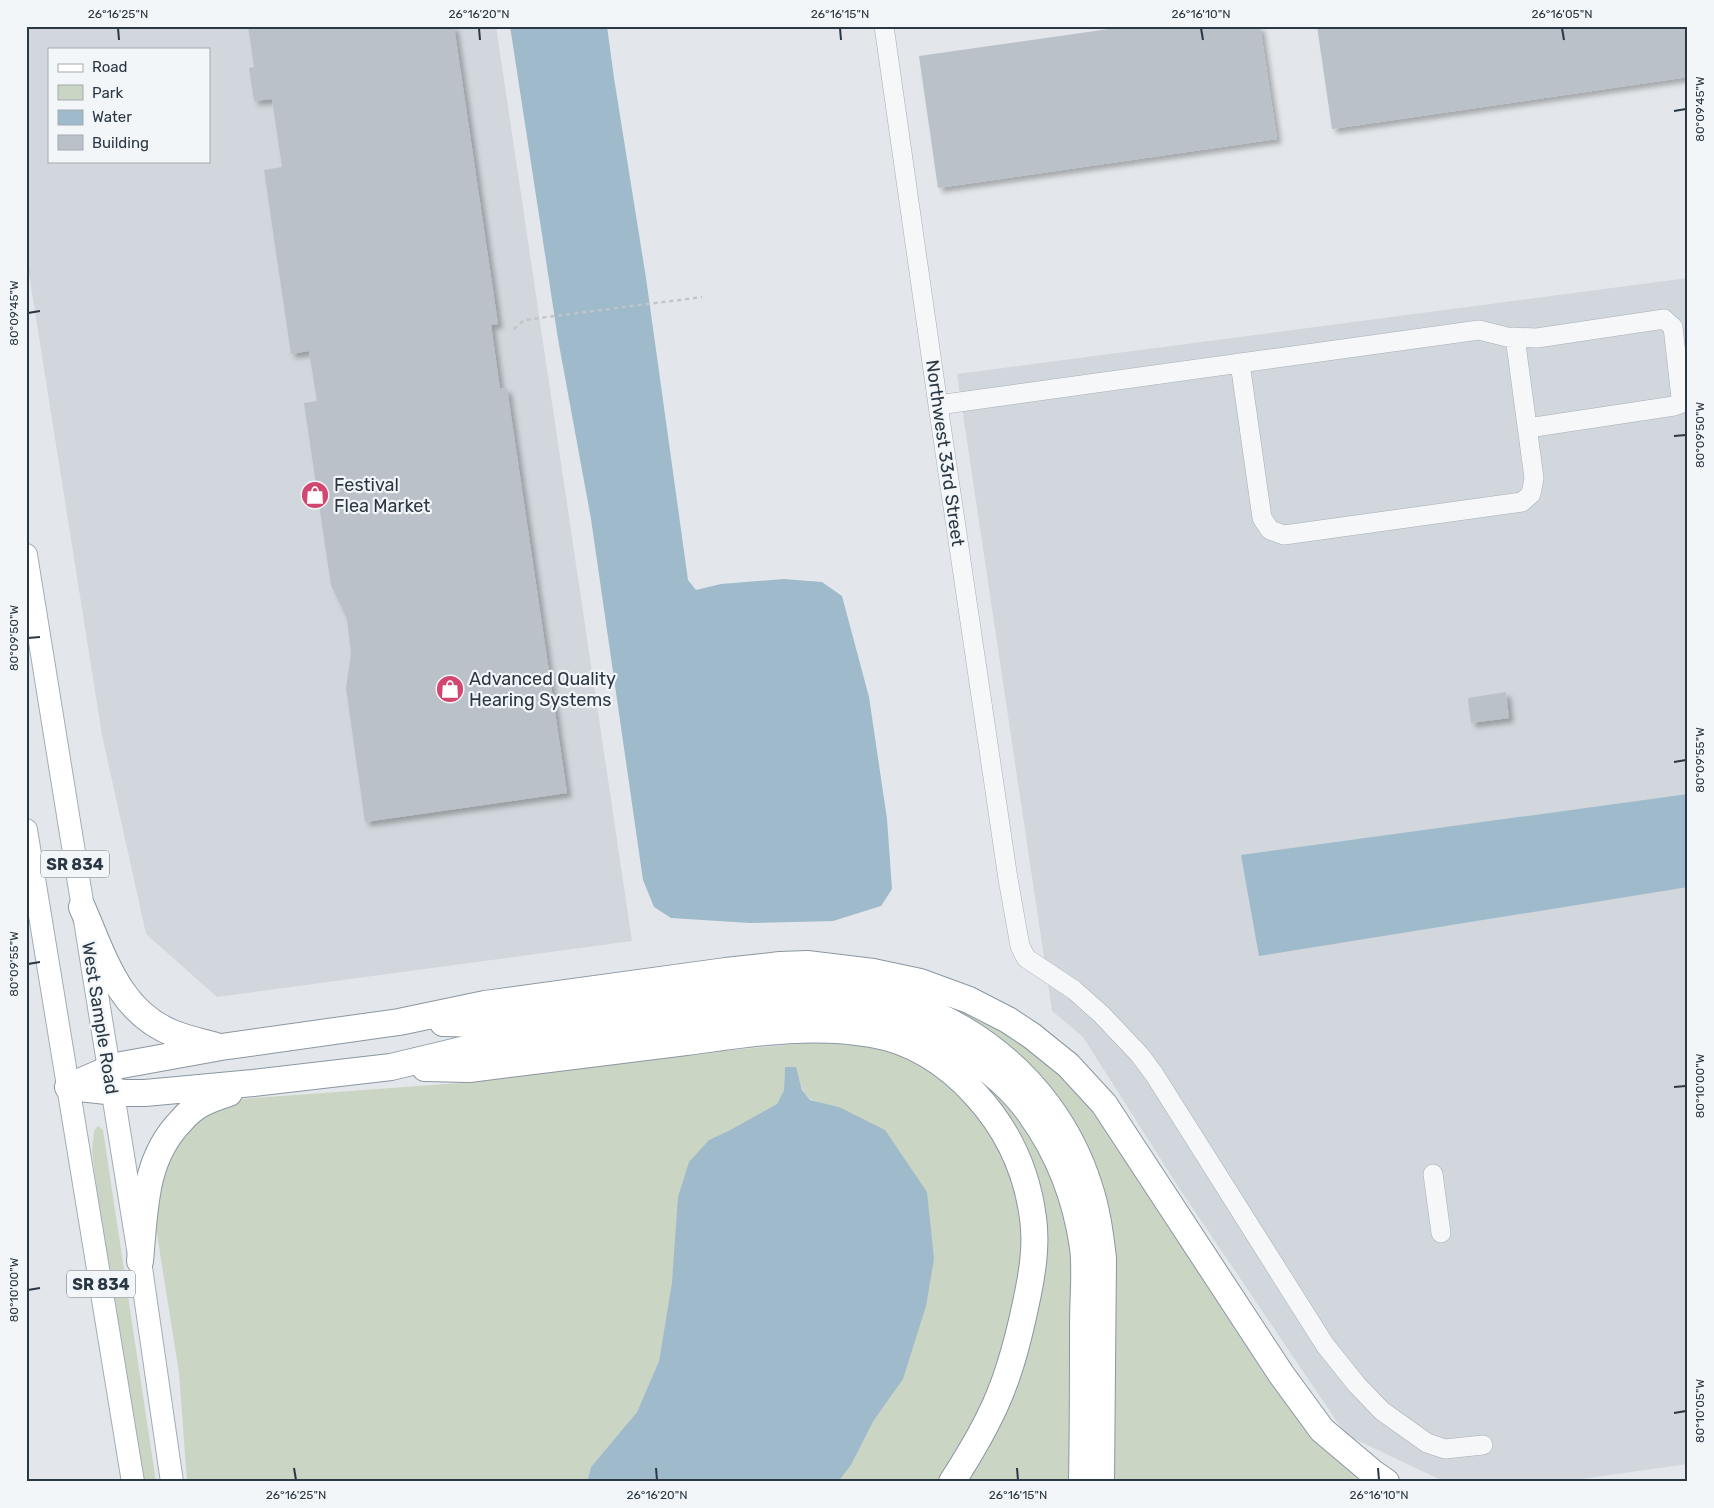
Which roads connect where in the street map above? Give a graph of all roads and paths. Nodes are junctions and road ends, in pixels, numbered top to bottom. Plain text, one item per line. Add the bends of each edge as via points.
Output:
1 (884, 26) edge
2 (26, 272) edge
3 (32, 272) dead end
4 (702, 297) dead end
5 (514, 329) dead end
6 (1514, 337) junction
7 (1240, 363) junction
8 (938, 405) junction
9 (1528, 432) junction
10 (26, 555) edge
11 (26, 830) edge
12 (82, 907) junction
13 (399, 1022) junction
14 (221, 1047) junction
15 (391, 1067) junction
16 (110, 1080) junction
17 (253, 1083) junction
18 (68, 1087) junction
19 (1434, 1174) dead end
20 (1441, 1233) dead end
21 (140, 1261) junction
22 (1483, 1445) dead end
23 (133, 1482) edge
24 (172, 1482) edge
25 (952, 1482) edge
26 (1082, 1482) edge
27 (1101, 1482) edge
28 (1386, 1482) edge

1 - 8 street, Northwest 33rd Street
2 - 3 path
4 - 5 path via 524,320
6 - 7 street via 1479,330
6 - 9 street
6 - 9 street via 1537,338 1664,319 1673,327 1680,404
7 - 8 street
7 - 9 street via 1262,518 1270,530 1284,535 1522,502 1531,494 1534,478
8 - 22 street, Northwest 33rd Street via 1008,879 1020,946 1026,958 1074,990 1144,1061 1222,1178 1325,1344 1357,1385 1382,1411 1427,1443 1445,1449
10 - 12 main road, West Sample Road / SR 834
11 - 18 main road, SR 834
12 - 14 highway via 113,977 140,1013 175,1034
12 - 16 main road, West Sample Road / SR 834
13 - 14 highway
13 - 27 highway via 489,1024 766,987 820,987 858,990 922,1008 993,1048 1041,1096 1062,1128 1080,1163 1096,1213 1102,1258
13 - 28 highway via 485,1004 780,965 807,964 873,972 920,982 969,1000 1032,1036 1068,1065 1104,1104 1281,1374 1322,1430
14 - 16 highway via 116,1066
15 - 17 highway
15 - 25 highway via 469,1069 810,1029 873,1034 937,1059 960,1078 1001,1127 1016,1154 1028,1187 1033,1219 1034,1253 1029,1290 1012,1360 991,1414
15 - 26 highway via 466,1049 788,1009 826,1009 883,1017 912,1025 943,1040 990,1072 1030,1114 1065,1176 1076,1209 1083,1250
16 - 17 highway via 145,1093
16 - 18 highway
16 - 21 main road, West Sample Road / SR 834
17 - 21 highway via 200,1104 172,1130 151,1171
18 - 23 main road, SR 834
19 - 20 street
21 - 24 main road, West Sample Road / SR 834

